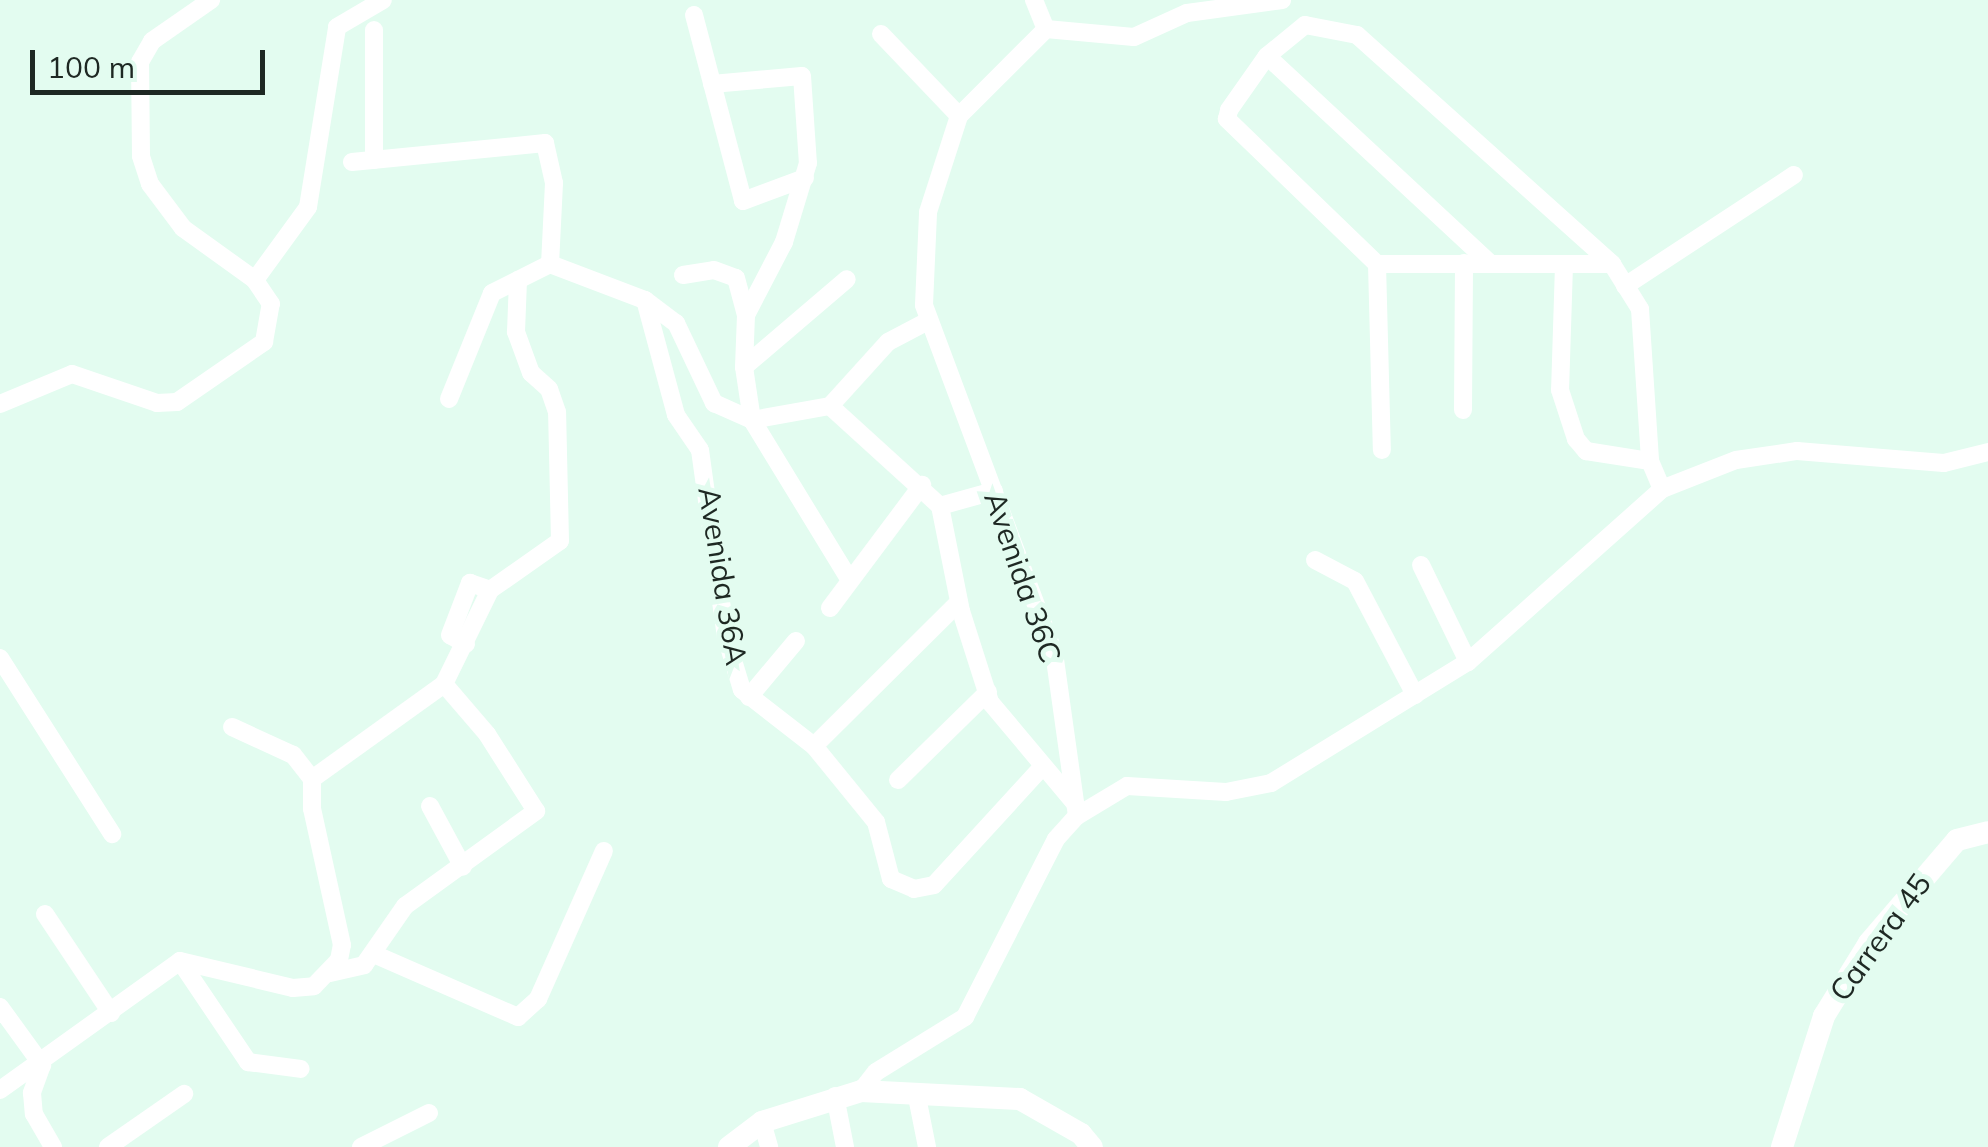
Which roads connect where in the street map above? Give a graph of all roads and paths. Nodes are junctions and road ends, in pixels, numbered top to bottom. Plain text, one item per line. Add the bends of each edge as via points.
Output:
1 (211, 0) edge
2 (383, 0) edge
3 (1034, 0) edge
4 (1282, 0) edge
5 (694, 15) dead end
6 (1304, 25) junction
7 (1046, 28) junction
8 (374, 30) dead end
9 (881, 34) dead end
10 (1267, 56) junction
11 (712, 84) junction
12 (958, 116) junction
13 (374, 160) junction
14 (352, 162) dead end
15 (1794, 174) dead end
16 (805, 178) junction
17 (1464, 263) junction
18 (1490, 263) junction
19 (550, 264) junction
20 (1377, 264) junction
21 (1612, 264) junction
22 (1564, 265) junction
23 (683, 275) dead end
24 (847, 278) dead end
25 (255, 280) junction
26 (518, 280) junction
27 (1625, 286) junction
28 (645, 300) junction
29 (746, 315) junction
30 (926, 322) junction
31 (744, 366) junction
32 (448, 399) dead end
33 (0, 404) edge
34 (830, 406) junction
35 (1462, 410) dead end
36 (752, 420) junction
37 (1382, 450) dead end
38 (1988, 452) edge
39 (1650, 460) junction
40 (922, 486) junction
41 (1662, 488) junction
42 (994, 491) junction
43 (940, 506) junction
44 (1315, 560) dead end
45 (1421, 565) dead end
46 (848, 578) junction
47 (959, 602) junction
48 (830, 608) dead end
49 (796, 641) dead end
50 (0, 658) edge
51 (1468, 662) junction
52 (444, 684) junction
53 (988, 692) junction
54 (1415, 694) junction
55 (749, 696) junction
56 (232, 727) dead end
57 (814, 746) junction
58 (1042, 767) junction
59 (312, 779) junction
60 (898, 780) dead end
61 (430, 806) dead end
62 (1076, 809) junction
63 (1988, 832) edge
64 (112, 834) dead end
65 (604, 851) dead end
66 (463, 867) junction
67 (45, 914) dead end
68 (376, 955) junction
69 (180, 960) junction
70 (330, 973) junction
71 (0, 1007) edge
72 (110, 1013) junction
73 (42, 1065) junction
74 (301, 1069) dead end
75 (0, 1090) edge
76 (861, 1091) junction
77 (184, 1094) dead end
78 (836, 1096) junction
79 (918, 1097) junction
80 (429, 1112) dead end
81 (762, 1122) junction
82 (53, 1147) edge
83 (108, 1147) edge
84 (362, 1147) edge
85 (729, 1147) edge
86 (768, 1147) edge
87 (844, 1147) edge
88 (927, 1147) edge
89 (1092, 1147) edge
90 (1782, 1147) edge

1 - 25 street via 152,42 140,62 141,156 150,184 183,228
2 - 25 street via 337,27 308,207
3 - 7 street
4 - 6 street
4 - 7 street via 1187,13 1134,36
5 - 11 street
6 - 10 street
6 - 21 street via 1357,36
7 - 12 street, Avenida 36C
8 - 13 street
9 - 12 street
10 - 18 street
10 - 20 street via 1228,119
11 - 16 street via 742,201
11 - 16 street via 802,76
12 - 30 street, Avenida 36C via 928,212
13 - 14 street
13 - 19 street via 545,143 554,183
15 - 27 street
16 - 29 street via 784,242
17 - 18 street
17 - 20 street
17 - 35 street
18 - 22 street
19 - 26 street
19 - 28 street
20 - 37 street
21 - 22 street
21 - 27 street
22 - 39 street via 1560,390 1576,439 1586,451
23 - 29 street via 714,270 736,278
24 - 31 street
25 - 33 street via 271,304 264,342 177,402 158,403 72,374
26 - 32 street via 492,293
26 - 52 street via 516,332 557,412 560,541 490,590
27 - 39 street via 1640,309 1648,357
28 - 36 street via 676,323 714,404
28 - 55 street, Avenida 36A via 676,415 700,450 726,637
29 - 31 street
30 - 34 street via 888,342
30 - 42 street, Avenida 36C
31 - 36 street
34 - 36 street
34 - 40 street
36 - 46 street
38 - 41 street via 1944,463 1797,452 1736,460
39 - 41 street
40 - 43 street
40 - 46 street
41 - 51 street
42 - 43 street
42 - 62 street, Avenida 36C via 1054,653
43 - 47 street
44 - 54 street via 1355,580
45 - 51 street
46 - 48 street
47 - 53 street
47 - 57 street
49 - 55 street
50 - 64 street
51 - 54 street
52 - 59 street
52 - 66 street via 534,806 533,816
53 - 58 street
53 - 60 street
54 - 62 street via 1271,783 1226,792 1127,786
55 - 57 street, Avenida 36A
56 - 59 street via 293,756
57 - 58 street, Avenida 36A via 876,822 892,879 914,889 934,885
58 - 62 street
59 - 70 street via 312,809 342,945
61 - 66 street
62 - 76 street via 965,1017 876,1072
63 - 90 main road, Carrera 45 via 1957,840 1912,886 1824,1016
65 - 68 street via 538,999 518,1017
66 - 68 street via 405,906
67 - 72 street
68 - 70 street
69 - 70 street via 292,988 314,986
69 - 72 street
69 - 74 street via 248,1062
71 - 73 street
72 - 73 street
73 - 75 street
73 - 82 street via 32,1092 34,1114
76 - 78 main road
76 - 79 main road
77 - 83 street
78 - 81 main road
78 - 87 street
79 - 88 street
79 - 89 main road via 1020,1099
80 - 84 street
81 - 85 main road
81 - 86 street

